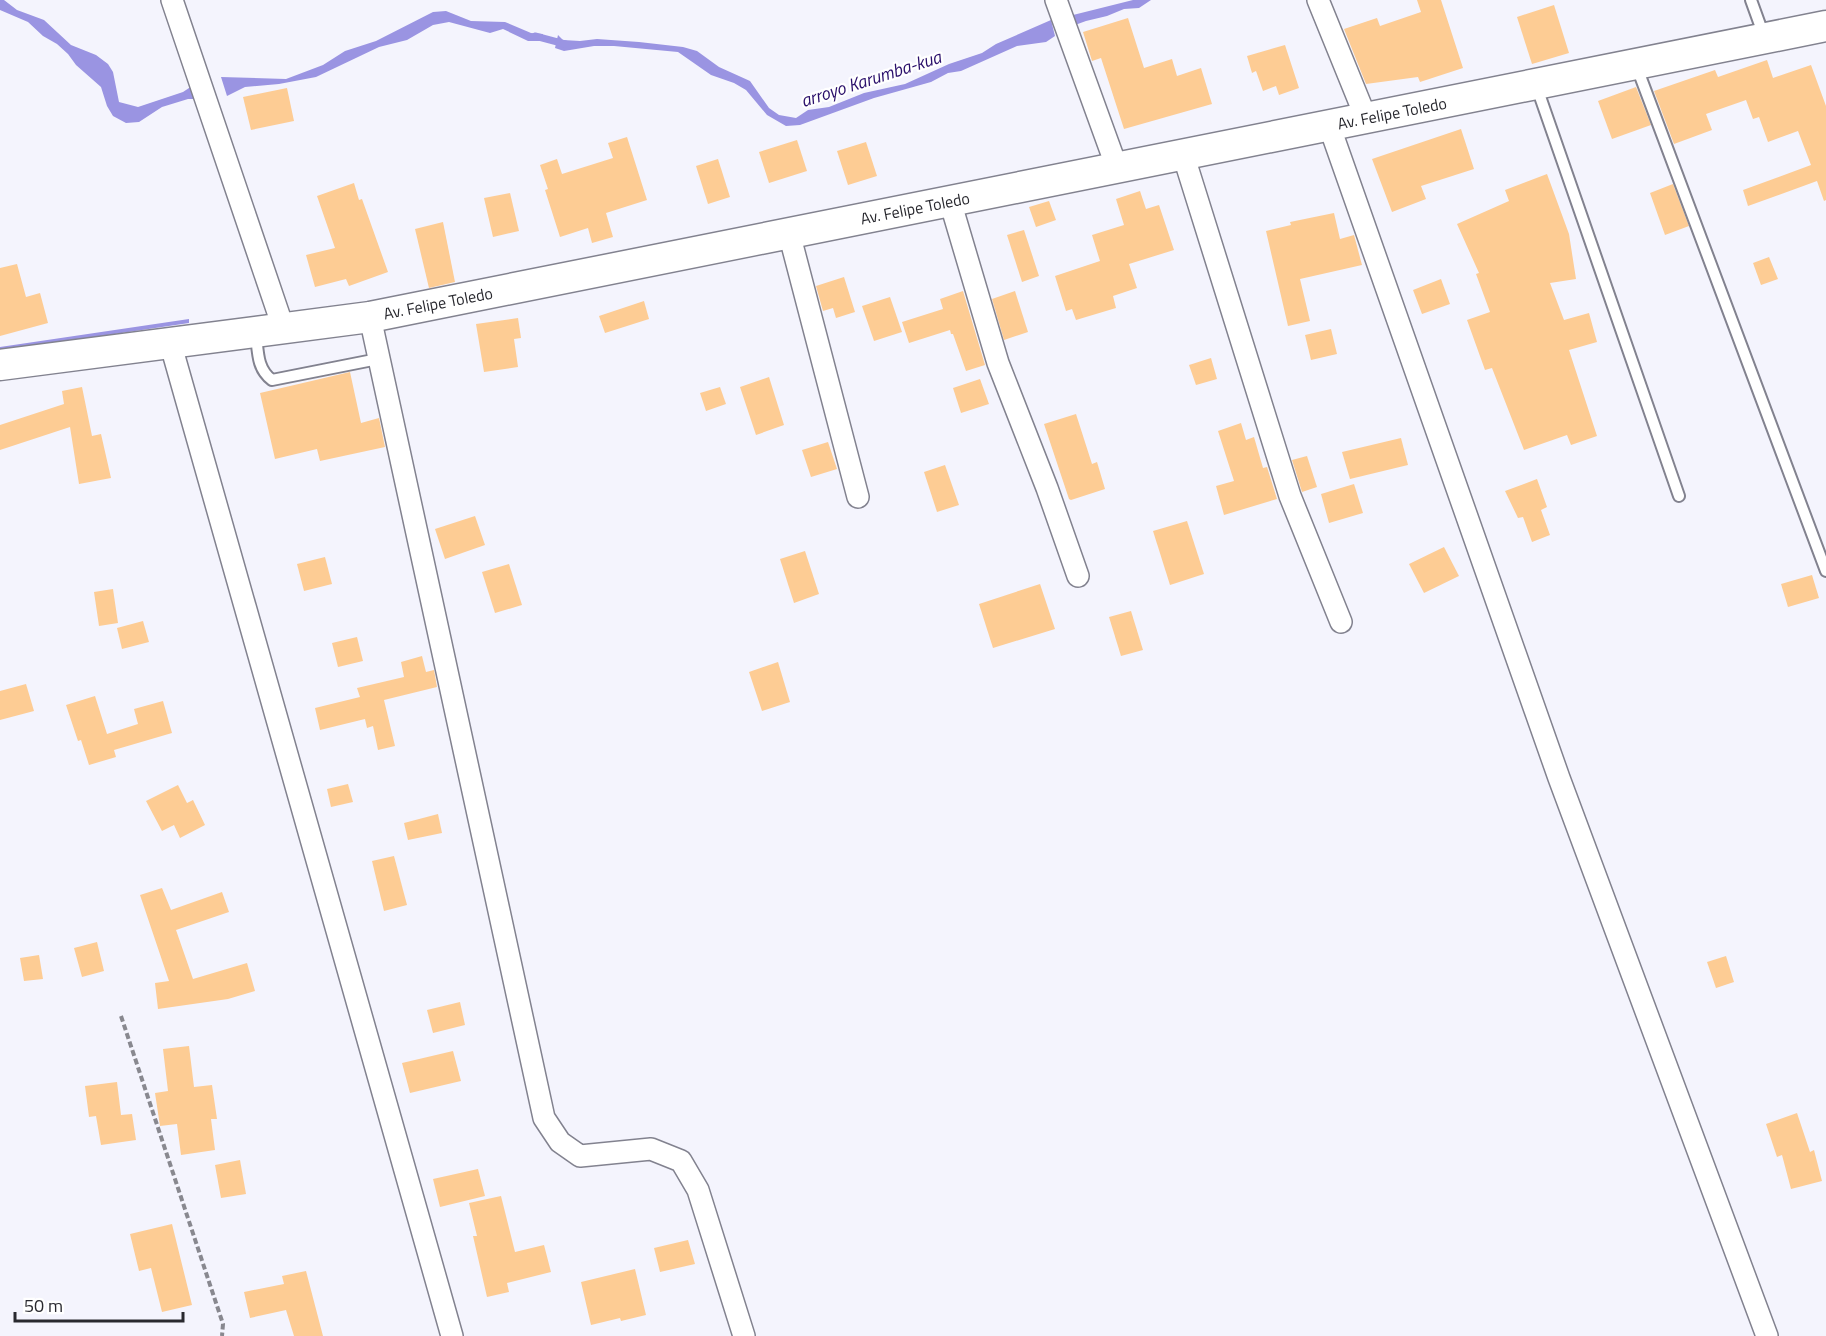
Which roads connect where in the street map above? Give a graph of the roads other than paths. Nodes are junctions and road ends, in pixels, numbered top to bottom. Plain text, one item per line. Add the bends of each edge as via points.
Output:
1 (172, 0) edge
2 (1056, 0) edge
3 (1318, 0) edge
4 (1751, 0) edge
5 (1826, 26) edge
6 (1765, 39) junction
7 (1636, 65) junction
8 (1536, 84) junction
9 (1366, 118) junction
10 (1329, 125) junction
11 (1183, 154) junction
12 (1117, 168) junction
13 (950, 201) junction
14 (789, 234) junction
15 (370, 317) junction
16 (269, 329) junction
17 (170, 342) junction
18 (378, 359) junction
19 (0, 365) edge
20 (1679, 496) dead end
21 (858, 497) dead end
22 (1826, 571) edge
23 (1078, 576) dead end
24 (1341, 622) dead end
25 (452, 1336) edge
26 (744, 1336) edge
27 (1767, 1336) edge

1 - 16 street via 208,104
2 - 12 street
3 - 9 street
4 - 6 lane
5 - 6 main road, Av. Felipe Toledo
6 - 7 main road, Av. Felipe Toledo
7 - 8 main road, Av. Felipe Toledo
7 - 22 lane
8 - 9 main road, Av. Felipe Toledo
8 - 20 lane
9 - 10 main road, Av. Felipe Toledo
10 - 11 main road, Av. Felipe Toledo
10 - 27 street via 1559,778
11 - 12 main road, Av. Felipe Toledo
11 - 24 street via 1290,496
12 - 13 main road, Av. Felipe Toledo
13 - 14 main road, Av. Felipe Toledo
13 - 23 street via 998,363
14 - 15 main road, Av. Felipe Toledo
14 - 21 street
15 - 16 main road, Av. Felipe Toledo
15 - 18 street
16 - 17 main road, Av. Felipe Toledo
16 - 18 lane via 260,366 273,380
17 - 19 main road, Av. Felipe Toledo
17 - 25 street
18 - 26 street via 544,1118 560,1142 580,1156 651,1149 681,1161 698,1190

